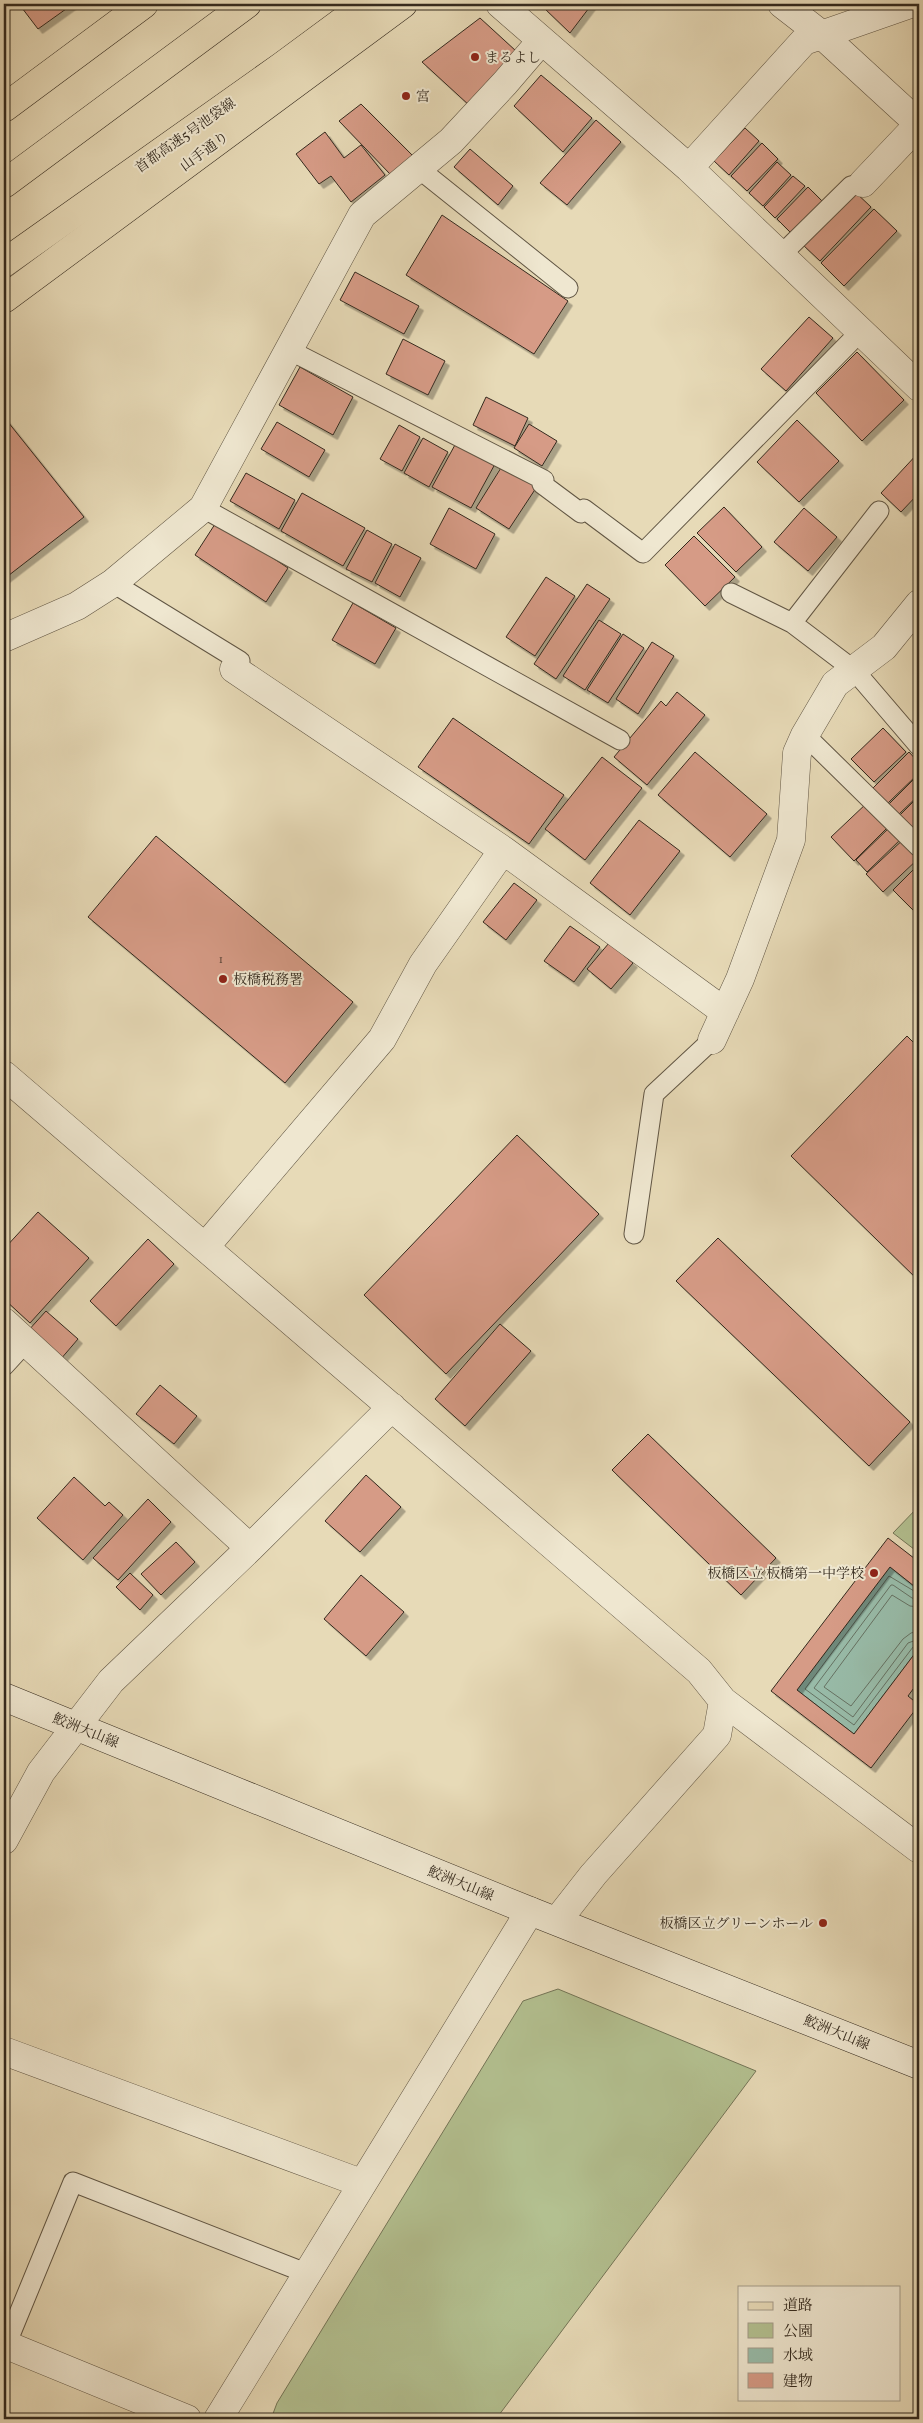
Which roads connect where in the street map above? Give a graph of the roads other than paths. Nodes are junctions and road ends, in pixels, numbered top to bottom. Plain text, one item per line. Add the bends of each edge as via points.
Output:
1 (144, 4) edge
2 (247, 4) edge
3 (349, 4) edge
4 (366, 4) edge
5 (403, 4) edge
6 (500, 4) edge
7 (782, 4) edge
8 (910, 4) edge
9 (822, 35) junction
10 (541, 41) junction
11 (4, 108) edge
12 (919, 124) edge
13 (418, 168) junction
14 (689, 168) junction
15 (863, 183) joint
16 (4, 184) edge
17 (4, 248) edge
18 (781, 255) junction
19 (4, 263) edge
20 (568, 288) dead end
21 (4, 299) edge
22 (860, 331) junction
23 (289, 350) junction
24 (919, 387) edge
25 (203, 508) junction
26 (879, 511) dead end
27 (113, 583) junction
28 (731, 593) dead end
29 (919, 604) edge
30 (792, 623) junction
31 (4, 638) edge
32 (234, 669) joint
33 (854, 670) junction
34 (805, 734) junction
35 (620, 740) dead end
36 (919, 746) edge
37 (919, 847) edge
38 (503, 850) junction
39 (725, 1012) junction
40 (712, 1040) joint
41 (7, 1081) edge
42 (634, 1234) dead end
43 (205, 1247) junction
44 (4, 1322) edge
45 (26, 1342) junction
46 (4, 1366) edge
47 (392, 1407) junction
48 (250, 1548) junction
49 (4, 1697) edge
50 (724, 1701) junction
51 (75, 1726) junction
52 (4, 1840) edge
53 (919, 1849) edge
54 (530, 1911) junction
55 (557, 1921) junction
56 (4, 2051) edge
57 (919, 2065) edge
58 (361, 2183) junction
59 (306, 2273) junction
60 (5, 2344) edge
61 (187, 2419) edge
62 (218, 2419) edge

1 - 11 main road
2 - 16 main road
3 - 17 main road, 首都高速5号池袋線
4 - 19 main road, 首都高速5号池袋線
5 - 21 main road, 山手通り
6 - 10 street
7 - 9 street
8 - 9 street
9 - 12 street
9 - 14 street via 804,42
10 - 13 street via 451,141
10 - 14 street
12 - 15 street
13 - 20 lane
13 - 23 street via 362,215
14 - 18 street
15 - 18 lane via 851,186
18 - 22 street
22 - 23 lane via 643,553 584,509 581,513 542,484 544,480
22 - 24 street
23 - 25 street
25 - 27 street
25 - 35 lane
26 - 30 lane
27 - 31 street via 77,606
27 - 32 lane via 240,661
28 - 30 lane
29 - 33 street via 884,647
30 - 33 lane
32 - 38 street
33 - 34 street via 835,684
33 - 36 lane
34 - 37 lane
34 - 39 street via 797,753 791,840
38 - 39 street
38 - 43 street via 423,964 382,1039
39 - 40 street
40 - 42 lane via 654,1094
41 - 43 street
43 - 47 street
44 - 45 street
45 - 46 lane
45 - 48 street
47 - 48 street
47 - 50 street via 699,1672
48 - 51 street via 111,1681
49 - 51 street, 鮫洲大山線
50 - 53 street
50 - 55 street via 717,1735 593,1875
51 - 52 street via 41,1772
51 - 54 street, 鮫洲大山線
54 - 55 street, 鮫洲大山線
54 - 58 street
55 - 57 street, 鮫洲大山線
56 - 58 street
58 - 59 street
59 - 60 lane via 73,2182
59 - 62 street
60 - 61 street

